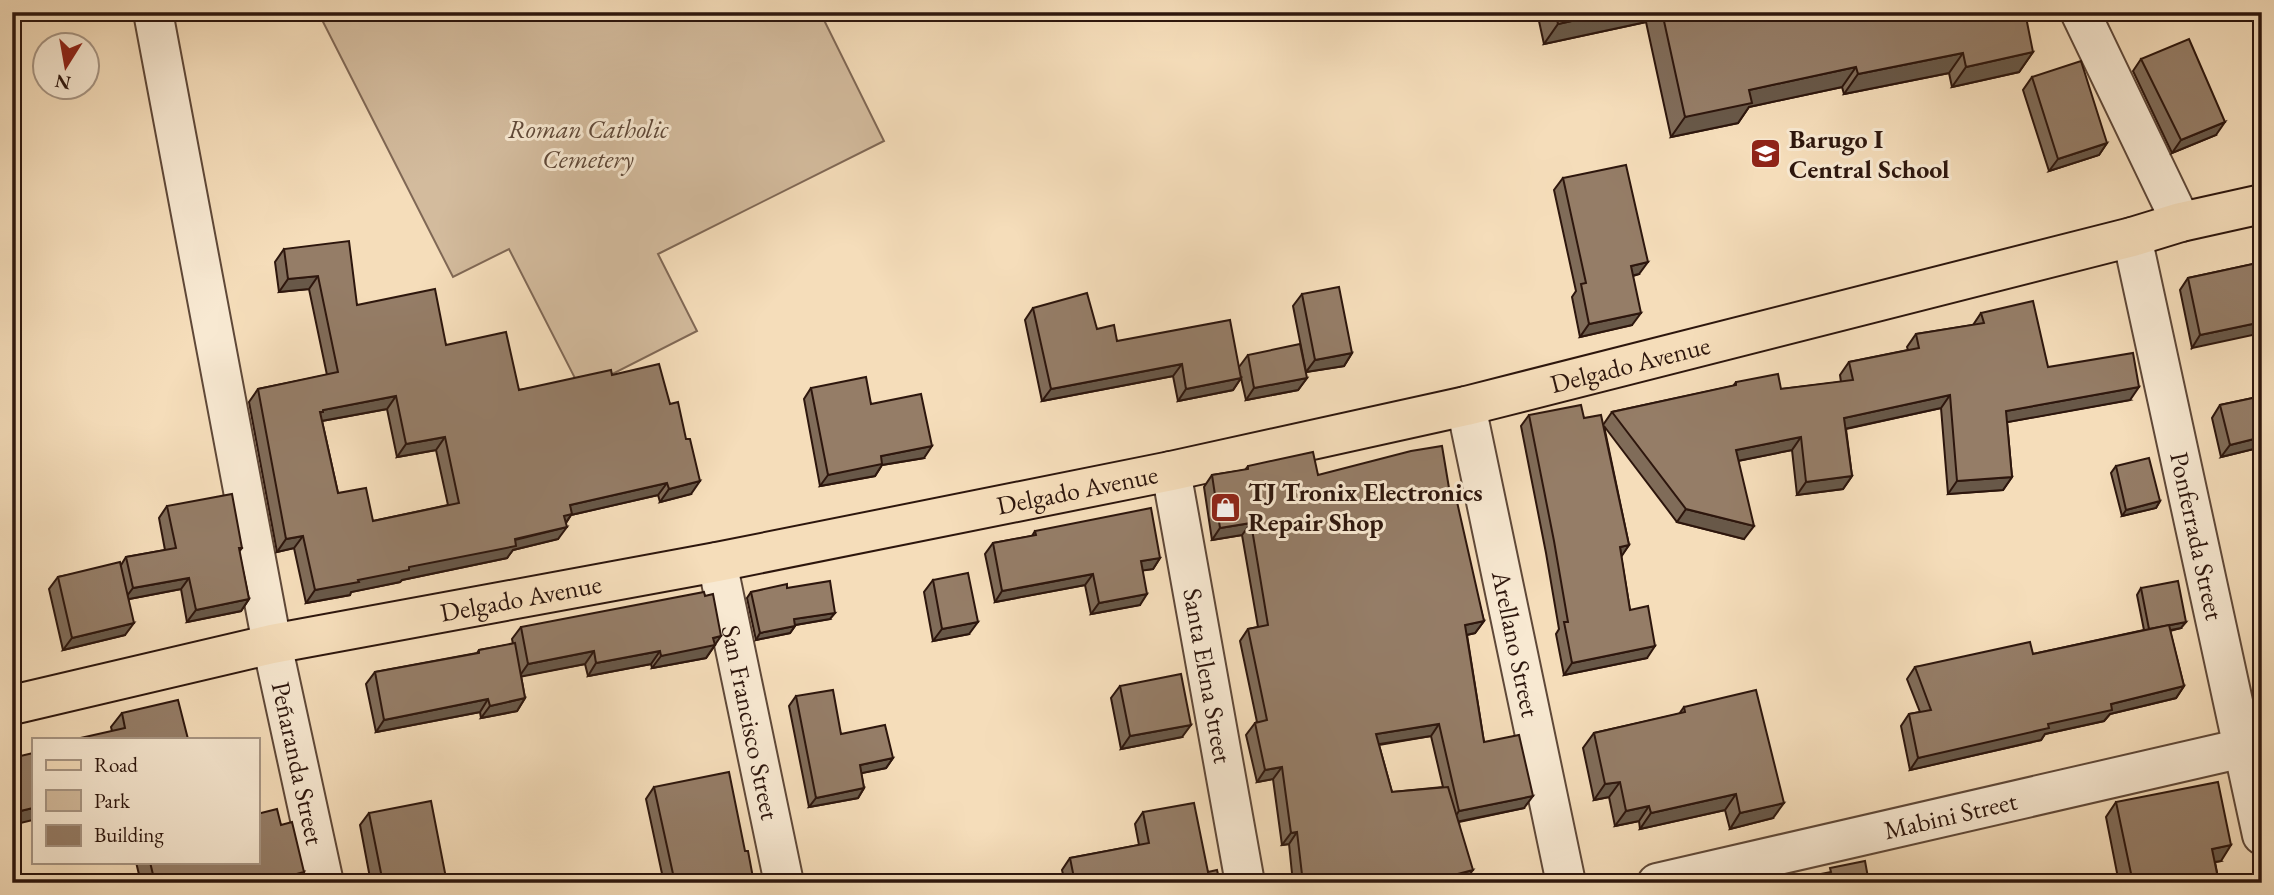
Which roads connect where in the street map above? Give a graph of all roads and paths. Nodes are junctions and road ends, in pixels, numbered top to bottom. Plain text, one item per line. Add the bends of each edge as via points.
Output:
1 (153, 12) edge
2 (2080, 12) edge
3 (2262, 204) edge
4 (2181, 222) junction
5 (2132, 237) junction
6 (1466, 406) junction
7 (1171, 471) junction
8 (717, 562) junction
9 (272, 644) junction
10 (12, 705) edge
11 (2243, 748) junction
12 (2262, 835) edge
13 (324, 883) edge
14 (784, 883) edge
15 (1245, 883) edge
16 (1566, 883) edge
17 (1657, 883) edge

1 - 9 street, Peñaranda Street
2 - 4 street
3 - 4 main road, Delgado Avenue
4 - 5 main road, Delgado Avenue
5 - 6 main road, Delgado Avenue
5 - 11 street, Ponferrada Street
6 - 7 main road, Delgado Avenue
6 - 16 street, Arellano Street
7 - 8 main road, Delgado Avenue
7 - 15 street, Santa Elena Street
8 - 9 main road, Delgado Avenue
8 - 14 street, San Francisco Street
9 - 10 main road, Delgado Avenue
9 - 13 street, Peñaranda Street
11 - 12 street, Ponferrada Street
11 - 17 street, Mabini Street

